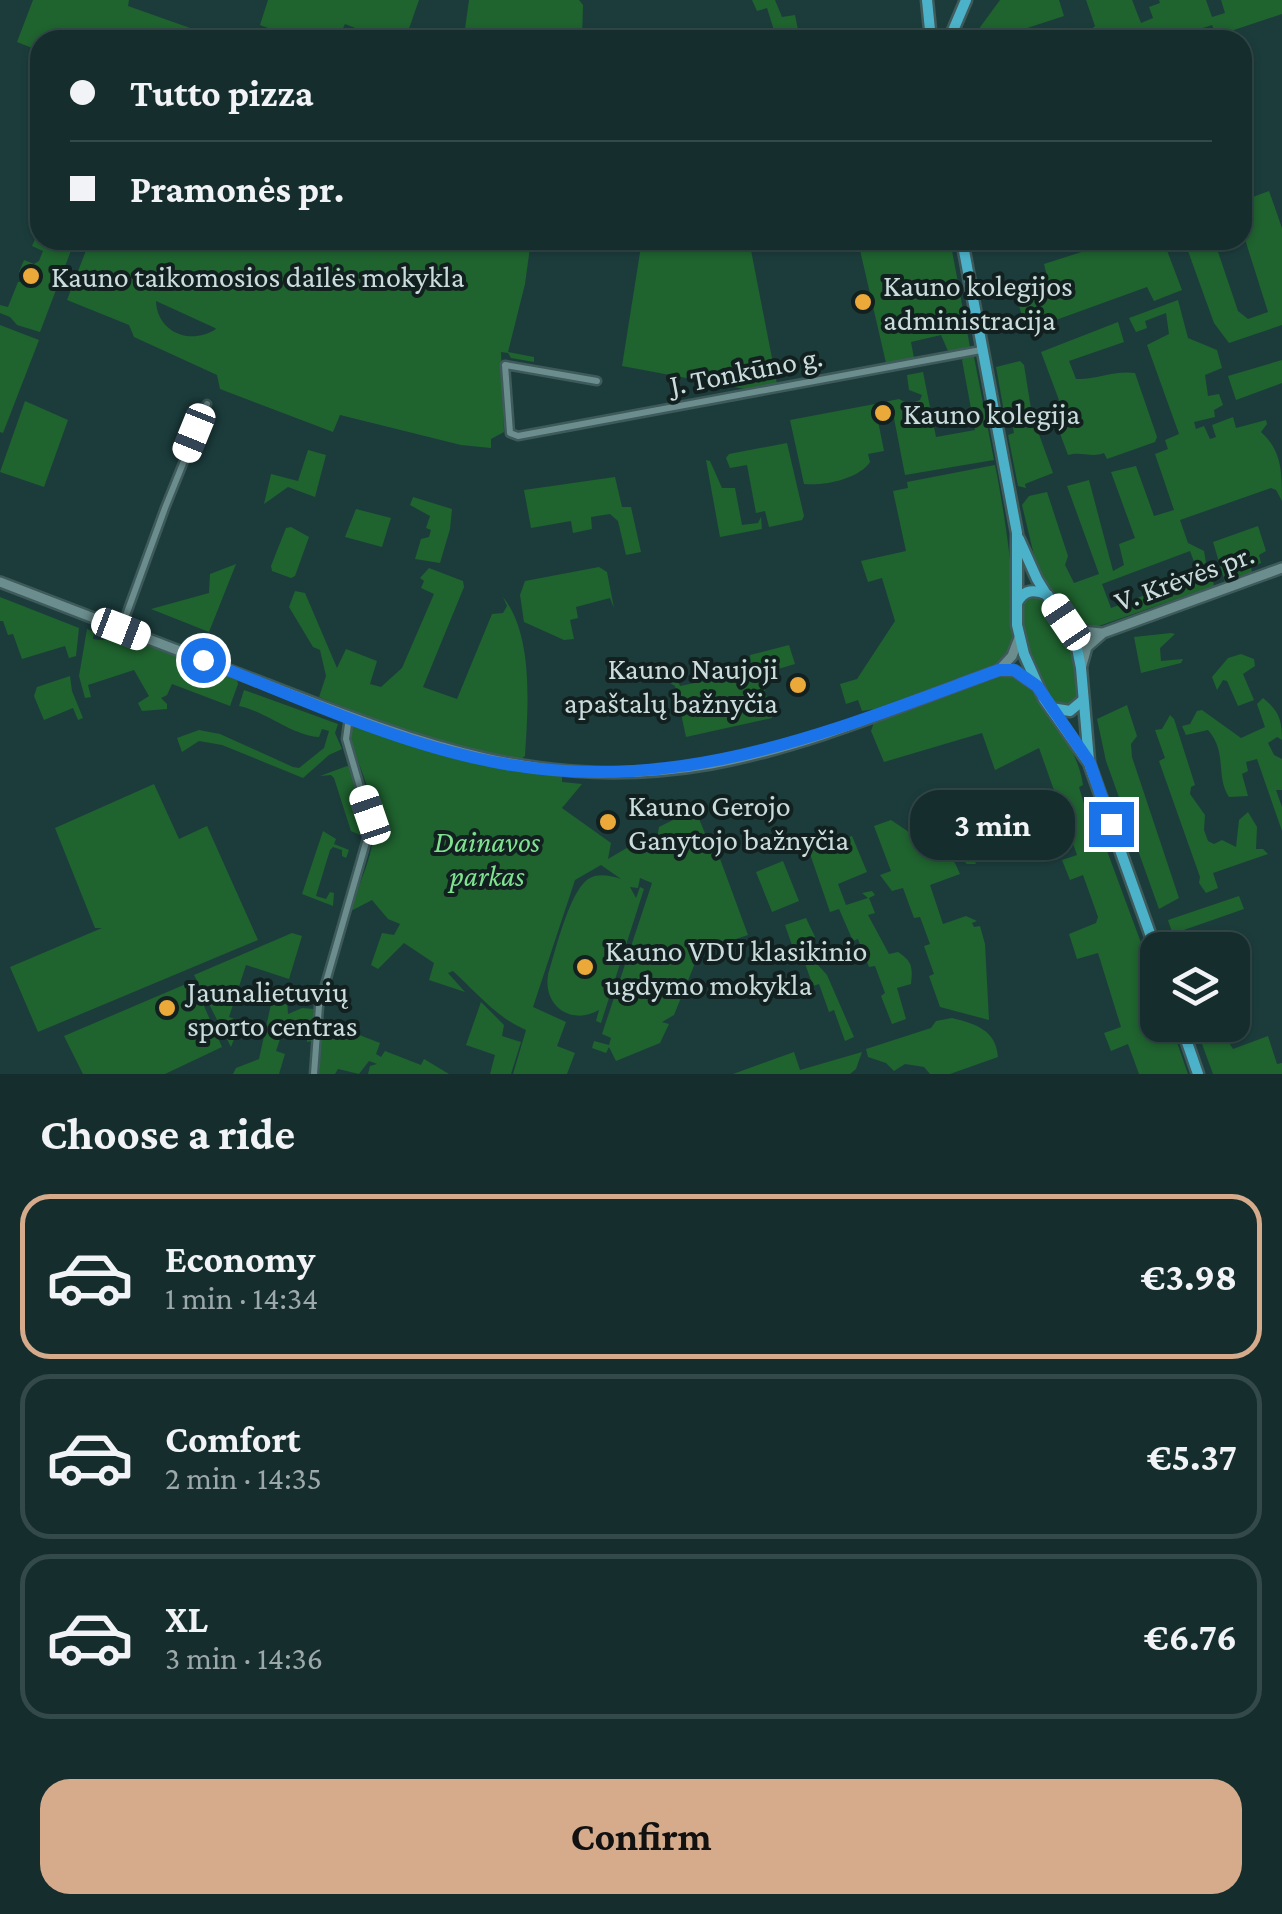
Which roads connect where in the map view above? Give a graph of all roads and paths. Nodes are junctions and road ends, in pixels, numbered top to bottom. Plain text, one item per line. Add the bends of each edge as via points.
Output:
1 (927, 0) edge
2 (966, 0) edge
3 (929, 30) edge
4 (953, 30) edge
5 (964, 250) edge
6 (982, 350) junction
7 (597, 381) dead end
8 (207, 404) dead end
9 (1017, 533) junction
10 (1282, 568) edge
11 (0, 582) edge
12 (1048, 594) junction
13 (1016, 604) junction
14 (1066, 622) junction
15 (121, 629) junction
16 (1104, 633) junction
17 (1019, 638) junction
18 (1082, 668) junction
19 (999, 670) junction
20 (1037, 686) junction
21 (1083, 700) junction
22 (1051, 708) junction
23 (348, 716) junction
24 (1090, 763) junction
25 (1150, 932) edge
26 (1187, 1042) edge
27 (314, 1074) edge
28 (1198, 1074) edge

1 - 3 main road
2 - 4 main road
5 - 6 main road
6 - 7 street, J. Tonkūno g. via 510,434 505,365
6 - 9 main road
8 - 15 street
9 - 12 main road
9 - 13 main road
10 - 16 main road, V. Krėvės pr.
11 - 15 main road
12 - 13 main road via 1031,590
12 - 14 main road
13 - 17 main road
14 - 16 main road, V. Krėvės pr.
14 - 18 main road
15 - 23 main road
16 - 18 main road, V. Krėvės pr. via 1087,647
17 - 19 main road
17 - 20 main road
18 - 21 main road
19 - 20 main road via 1014,670
19 - 23 main road via 765,751 655,770 583,772 502,763
20 - 22 main road
21 - 22 main road via 1070,711
21 - 24 main road
22 - 24 main road
23 - 27 street via 346,738 371,825 319,1006
24 - 25 main road
26 - 28 main road

